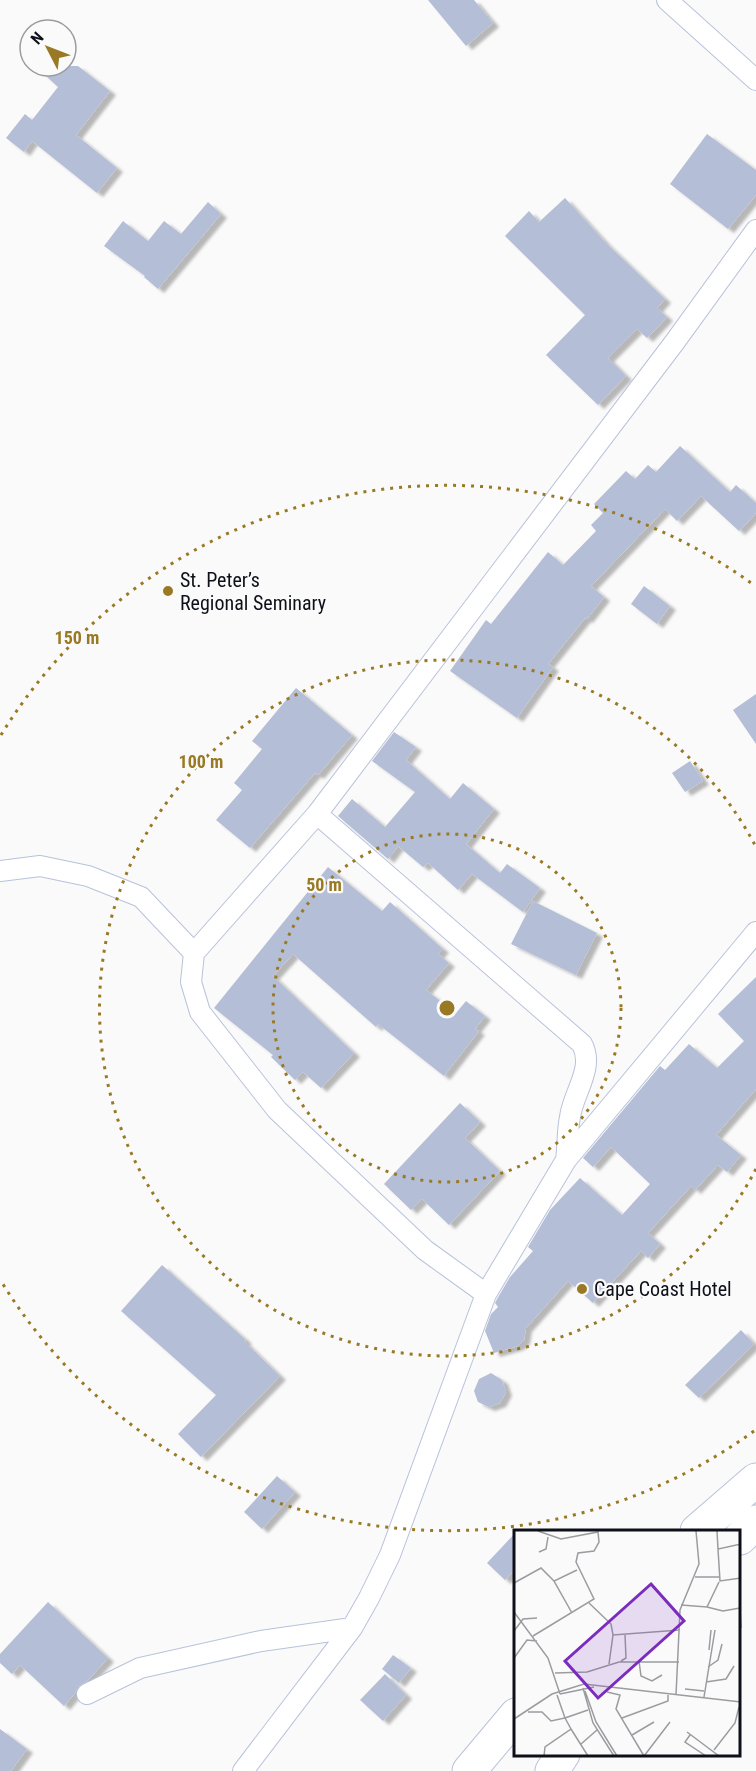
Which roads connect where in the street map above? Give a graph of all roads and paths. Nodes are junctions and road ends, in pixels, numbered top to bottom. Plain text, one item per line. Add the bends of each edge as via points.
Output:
1 (667, 0) edge
2 (756, 80) edge
3 (756, 230) edge
4 (317, 814) junction
5 (0, 871) edge
6 (756, 932) edge
7 (194, 953) junction
8 (567, 1160) junction
9 (486, 1294) junction
10 (756, 1480) edge
11 (756, 1522) edge
12 (698, 1530) edge
13 (741, 1537) edge
14 (352, 1628) junction
15 (87, 1694) dead end
16 (514, 1717) edge
17 (562, 1756) edge
18 (580, 1756) edge
19 (243, 1771) edge
20 (469, 1771) edge
21 (552, 1771) edge
22 (577, 1771) edge

1 - 2 street
3 - 4 street
4 - 7 street
4 - 8 street via 582,1044 587,1063 570,1116
5 - 7 street via 39,866 88,876 141,897
6 - 8 street
7 - 9 street via 191,982 200,1012 277,1110 425,1250
8 - 9 street
9 - 14 street via 390,1555
10 - 12 highway
11 - 13 highway
14 - 15 street via 261,1641 140,1668
14 - 19 street
16 - 20 highway
17 - 21 highway
18 - 22 highway

